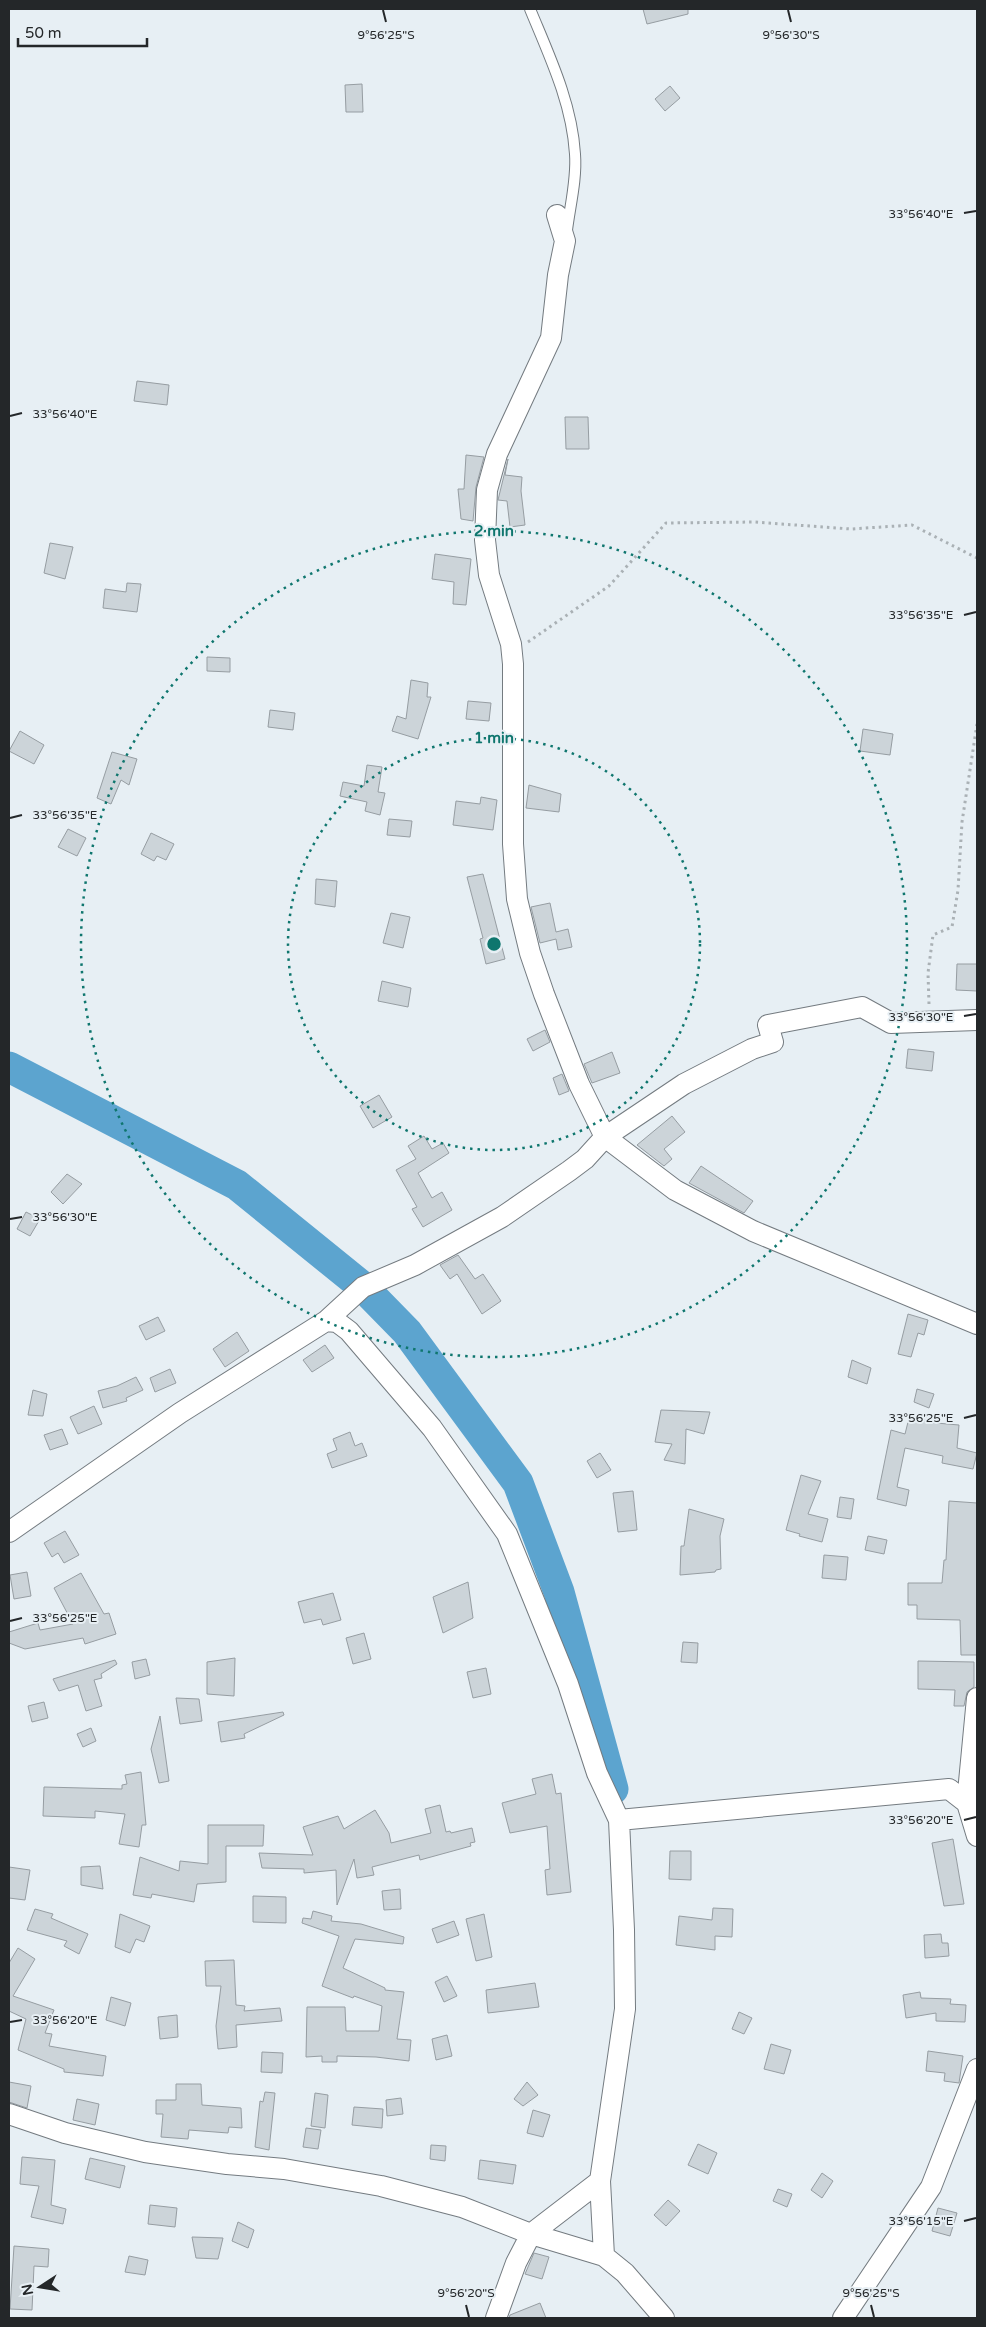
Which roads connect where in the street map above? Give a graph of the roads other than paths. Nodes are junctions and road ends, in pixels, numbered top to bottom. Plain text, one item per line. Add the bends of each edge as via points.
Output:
1 (530, 9) edge
2 (557, 215) dead end
3 (565, 241) junction
4 (977, 1020) edge
5 (605, 1137) junction
6 (326, 1321) junction
7 (977, 1324) edge
8 (9, 1532) edge
9 (977, 1698) edge
10 (967, 1803) junction
11 (619, 1820) junction
12 (977, 1836) edge
13 (977, 2069) edge
14 (9, 2114) edge
15 (600, 2181) junction
16 (531, 2234) junction
17 (604, 2256) junction
18 (496, 2318) edge
19 (664, 2318) edge
20 (843, 2318) edge

1 - 3 lane via 570,114 576,155
2 - 3 street
3 - 5 street via 551,338 496,454 487,490 485,540 489,575 512,654 513,844 517,899 544,994
4 - 5 street via 891,1023 862,1007 768,1025 773,1042 752,1048 684,1084
5 - 6 street via 580,1163 502,1217 415,1265 363,1288
5 - 7 street via 675,1190 754,1231
6 - 8 street via 180,1413
6 - 11 street via 337,1322 366,1348 432,1428 507,1534
9 - 10 street
10 - 11 street via 949,1789
10 - 12 street
11 - 15 street via 625,2009
13 - 20 street via 931,2187
14 - 16 street via 65,2133 145,2152 284,2169 381,2186 462,2207
15 - 16 street
15 - 17 street
16 - 17 street
16 - 18 street via 516,2263
17 - 19 street via 625,2273

